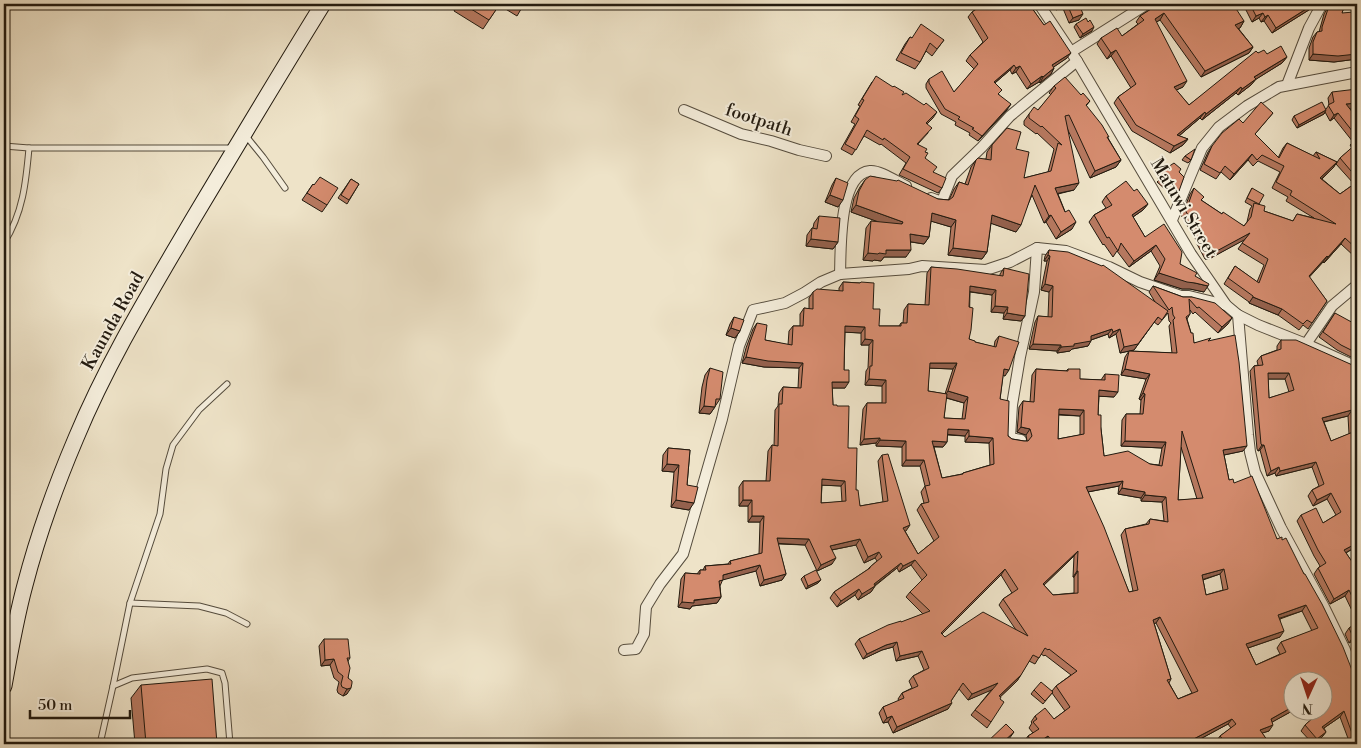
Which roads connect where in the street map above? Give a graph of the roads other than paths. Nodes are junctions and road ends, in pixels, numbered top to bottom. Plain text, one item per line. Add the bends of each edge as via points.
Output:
1 (322, 4) edge
2 (1039, 4) edge
3 (1147, 4) edge
4 (1322, 4) edge
5 (1071, 52) junction
6 (1077, 61) junction
7 (1357, 72) edge
8 (1287, 85) junction
9 (684, 110) dead end
10 (244, 134) junction
11 (4, 146) edge
12 (29, 148) junction
13 (236, 148) junction
14 (826, 156) dead end
15 (285, 188) dead end
16 (1172, 220) junction
17 (4, 243) edge
18 (1037, 248) junction
19 (840, 274) junction
20 (1357, 285) edge
21 (1226, 305) junction
22 (1238, 315) junction
23 (1306, 344) junction
24 (1357, 367) edge
25 (227, 384) dead end
26 (1020, 440) edge
27 (130, 603) junction
28 (247, 624) dead end
29 (624, 650) dead end
30 (1357, 681) edge
31 (4, 686) edge
32 (113, 686) junction
33 (100, 744) edge
34 (230, 744) edge

1 - 10 main road, Kaunda Road
2 - 5 street, Matuwi Street
3 - 5 street
4 - 8 street
5 - 6 street, Matuwi Street
6 - 16 street, Matuwi Street
6 - 19 street via 1010,116 952,176 942,201 877,172 870,171 857,179 848,194 842,221
7 - 8 street
8 - 16 street via 1247,106 1211,136 1202,148
9 - 14 street, footpath via 741,134
10 - 13 main road, Kaunda Road
10 - 15 lane
11 - 12 lane
12 - 13 lane
12 - 17 lane via 24,192 12,230
13 - 31 main road, Kaunda Road via 127,331 76,437 25,584
16 - 21 street, Matuwi Street
18 - 19 street via 986,270 922,266
18 - 21 street via 1066,251 1181,296
18 - 26 street via 1034,292 1012,405 1010,438
19 - 29 street via 785,304 753,310 739,346 722,419 683,554 646,607 644,634 636,649
20 - 23 street via 1332,306
21 - 22 street, Matuwi Street
22 - 23 street, Matuwi Street
22 - 30 street via 1248,436 1255,472 1345,650
23 - 24 street, Matuwi Street
25 - 27 lane via 199,410 173,445 160,514
27 - 28 lane via 199,606 226,613
27 - 32 lane
32 - 33 lane
32 - 34 lane via 132,678 207,669 222,673

